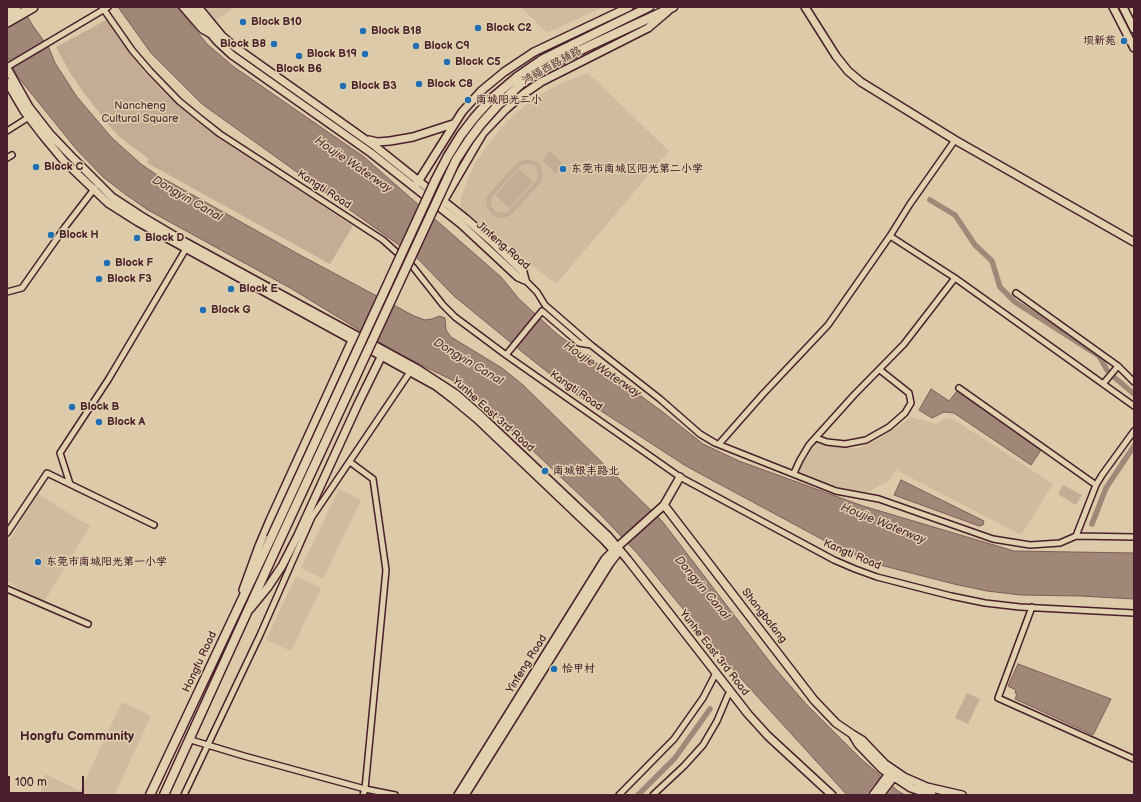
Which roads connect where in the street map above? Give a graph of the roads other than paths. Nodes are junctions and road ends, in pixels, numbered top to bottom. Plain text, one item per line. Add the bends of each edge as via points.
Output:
1 (16, 7) edge
2 (33, 7) edge
3 (182, 7) edge
4 (189, 7) edge
5 (198, 7) edge
6 (629, 7) edge
7 (649, 7) edge
8 (805, 7) edge
9 (810, 7) edge
10 (1113, 7) edge
11 (1123, 7) edge
12 (104, 8) edge
13 (672, 8) edge
14 (7, 12) edge
15 (7, 22) edge
16 (1134, 30) edge
17 (213, 36) junction
18 (1134, 48) edge
19 (836, 56) junction
20 (8, 66) edge
21 (520, 80) junction
22 (7, 82) edge
23 (29, 117) junction
24 (453, 124) junction
25 (7, 131) edge
26 (361, 136) junction
27 (955, 140) junction
28 (416, 184) junction
29 (96, 187) junction
30 (441, 204) junction
31 (890, 236) junction
32 (1134, 242) edge
33 (187, 246) junction
34 (955, 278) junction
35 (525, 280) joint
36 (7, 292) edge
37 (1016, 293) dead end
38 (353, 337) junction
39 (591, 345) junction
40 (383, 353) junction
41 (506, 354) junction
42 (1118, 366) junction
43 (880, 370) junction
44 (410, 372) junction
45 (1134, 382) edge
46 (1103, 384) junction
47 (959, 388) dead end
48 (1134, 406) edge
49 (1134, 430) edge
50 (816, 438) junction
51 (719, 444) junction
52 (350, 462) junction
53 (794, 473) junction
54 (680, 477) junction
55 (70, 484) junction
56 (1096, 485) junction
57 (664, 506) junction
58 (154, 525) dead end
59 (7, 533) edge
60 (1076, 536) junction
61 (1134, 537) edge
62 (616, 551) junction
63 (7, 589) edge
64 (238, 607) junction
65 (1032, 607) junction
66 (249, 611) junction
67 (1134, 613) edge
68 (88, 624) dead end
69 (715, 675) junction
70 (728, 695) junction
71 (190, 740) junction
72 (208, 745) junction
73 (1134, 759) edge
74 (891, 775) junction
75 (365, 789) junction
76 (150, 795) edge
77 (164, 795) edge
78 (184, 795) edge
79 (363, 795) edge
80 (395, 795) edge
81 (458, 795) edge
82 (465, 795) edge
83 (619, 795) edge
84 (653, 795) edge
85 (825, 795) edge
86 (832, 795) edge
87 (872, 795) edge
88 (880, 795) edge
89 (932, 795) edge
90 (962, 795) edge

1 - 14 highway
2 - 15 highway
3 - 17 street via 202,30
4 - 17 street, Jinfeng Road
5 - 26 street, Jinfeng Road via 222,36 235,47
6 - 24 street, 鸿福西路辅路 via 534,52 481,91
7 - 21 main road via 543,59
8 - 19 street
9 - 19 street
10 - 18 street
11 - 16 street
12 - 20 street
12 - 41 street, Kangti Road via 141,60 190,110 220,134 383,240 413,267 449,311
13 - 21 main road
13 - 30 street, 鸿福西路辅路 via 648,28 541,82 522,95 483,133
17 - 28 street, Jinfeng Road via 237,58
19 - 27 street via 861,82
20 - 29 street, Yunhe East 3rd Road via 30,107
21 - 64 main road, Hongfu Road, bridge via 491,99 461,135 448,156
21 - 66 main road, bridge via 481,124 456,160
22 - 23 street, Yunhe East 3rd Road
23 - 25 street
23 - 29 street, Yunhe East 3rd Road via 64,161
24 - 26 street via 413,137 390,141 377,142
24 - 28 street, 鸿福西路辅路
26 - 28 street, Jinfeng Road
27 - 31 street
27 - 32 street
28 - 30 street, Jinfeng Road
29 - 33 street, Yunhe East 3rd Road via 108,203
29 - 36 street via 22,288
30 - 35 street, Jinfeng Road via 518,277
31 - 34 street
31 - 51 street via 828,325
33 - 38 street, Yunhe East 3rd Road
33 - 55 street via 108,380 60,452
34 - 43 street via 904,344
34 - 46 street
35 - 39 street via 545,305
37 - 42 street
38 - 40 street, Yunhe East 3rd Road
38 - 64 street via 270,520
39 - 41 street via 579,344 542,311
39 - 51 street via 700,434
40 - 44 street, Yunhe East 3rd Road
40 - 62 street, Yunhe East 3rd Road via 438,381 462,399 591,520
40 - 66 street via 282,566
41 - 54 street, Kangti Road
42 - 45 street
42 - 46 street
43 - 50 street
43 - 50 street via 909,393 911,403 905,413 889,427 866,440 845,444
44 - 52 street
44 - 62 street, Yunhe East 3rd Road via 436,386 477,419
46 - 48 street
47 - 56 street
49 - 56 street
50 - 53 street
51 - 53 street
52 - 72 street via 312,517
52 - 75 street via 373,479 386,570
53 - 60 street via 836,491 879,499 993,539 1030,545 1060,543
54 - 57 street
54 - 65 street, Kangti Road via 860,571 951,596 985,603
55 - 58 street
55 - 59 street via 47,473
56 - 60 street
57 - 62 street
57 - 74 street, Shangbafang via 814,700 836,723 852,734 858,744
60 - 61 street
62 - 69 street, Yunhe East 3rd Road
62 - 81 street, Yinfeng Road via 605,560
62 - 82 street, Yinfeng Road
63 - 68 street
64 - 76 main road, Hongfu Road
65 - 67 street, Kangti Road
65 - 73 street via 998,698
66 - 71 main road
69 - 70 street, Yunhe East 3rd Road
69 - 83 street via 703,698 674,739
69 - 86 street, Yunhe East 3rd Road via 768,736
70 - 84 street via 717,721 702,745
70 - 85 street, Yunhe East 3rd Road via 745,718
71 - 72 street
71 - 77 main road
72 - 75 street
72 - 78 street
74 - 87 street
74 - 88 street
74 - 89 street, Shangbafang via 910,788
74 - 90 street, Shangbafang
75 - 79 street
75 - 80 street

